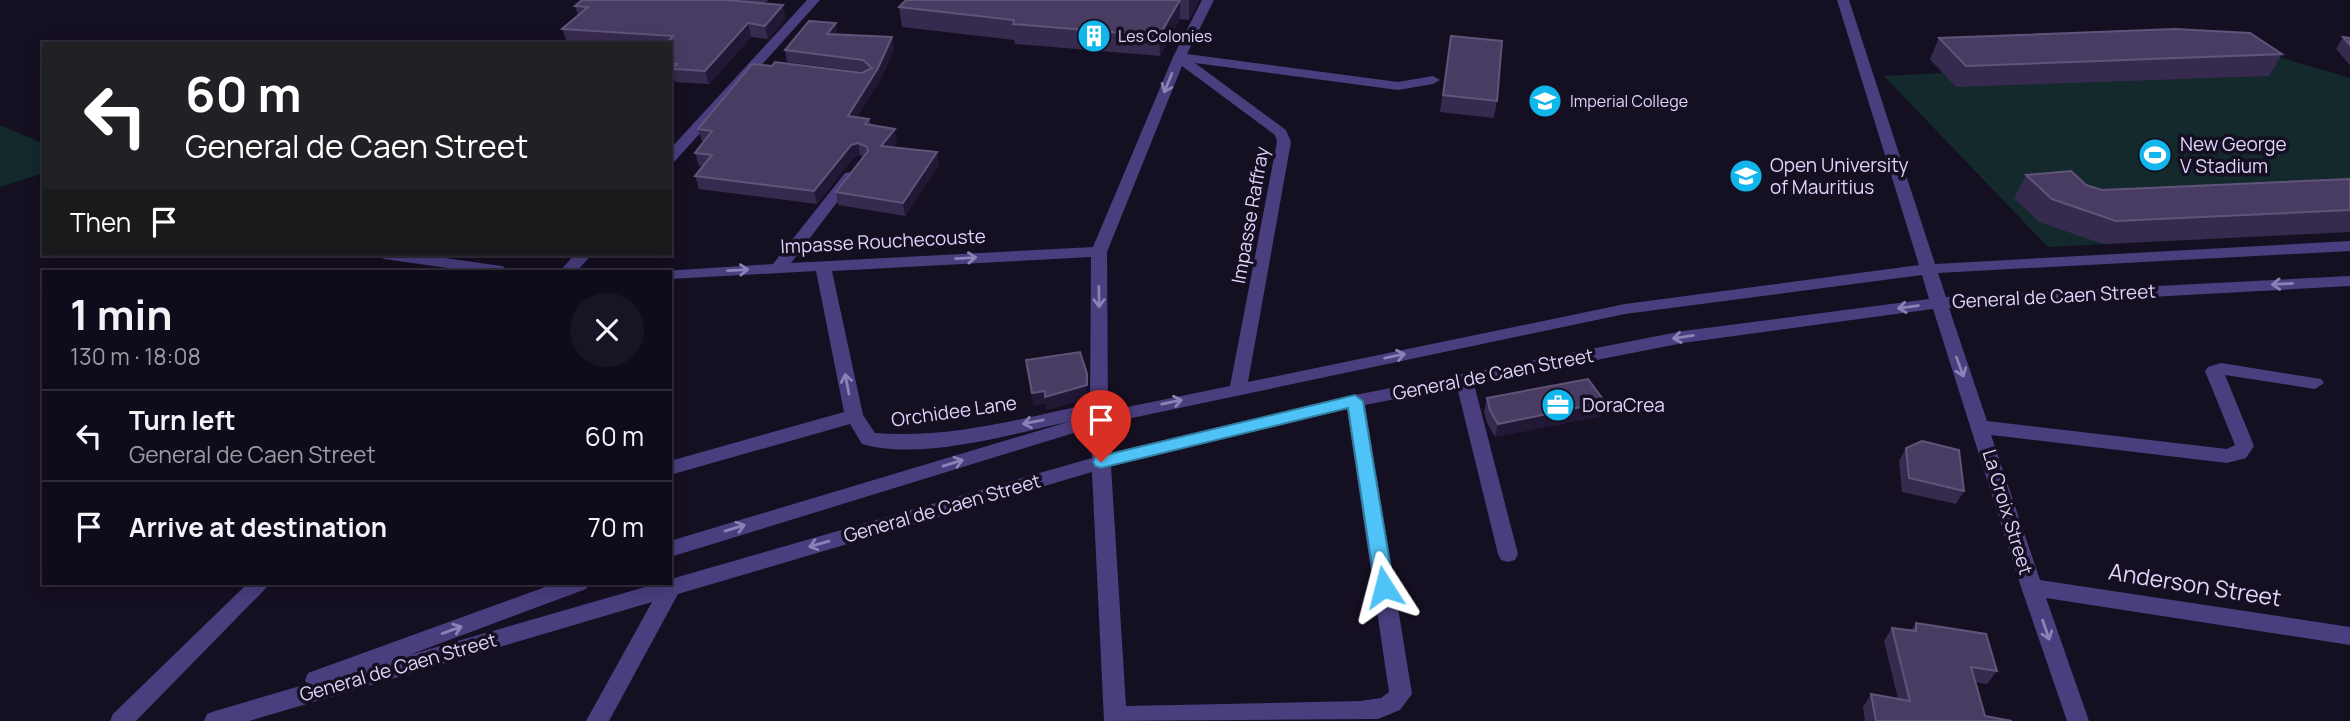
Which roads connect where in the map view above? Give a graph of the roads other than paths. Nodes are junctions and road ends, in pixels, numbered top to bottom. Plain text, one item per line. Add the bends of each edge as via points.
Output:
1 (814, 0) edge
2 (1208, 0) edge
3 (1843, 0) edge
4 (1179, 57) junction
5 (1433, 80) dead end
6 (672, 156) edge
7 (861, 162) edge
8 (2350, 246) edge
9 (1099, 252) junction
10 (398, 256) edge
11 (582, 256) edge
12 (823, 265) junction
13 (779, 267) junction
14 (1928, 268) junction
15 (495, 270) edge
16 (569, 270) edge
17 (672, 274) edge
18 (2350, 281) edge
19 (1937, 303) junction
20 (1464, 380) junction
21 (2315, 383) dead end
22 (1238, 388) junction
23 (1355, 401) junction
24 (1099, 414) junction
25 (854, 416) junction
26 (1981, 427) junction
27 (1101, 462) junction
28 (672, 467) edge
29 (672, 548) edge
30 (1508, 554) dead end
31 (259, 585) edge
32 (574, 585) edge
33 (671, 587) junction
34 (2031, 587) junction
35 (2350, 636) edge
36 (1115, 719) edge
37 (121, 721) edge
38 (204, 721) edge
39 (215, 721) edge
40 (597, 721) edge
41 (2078, 721) edge

1 - 6 street via 795,12 762,66
2 - 4 street
3 - 14 street, La Croix Street
4 - 5 street via 1398,86
4 -> 9 street
4 - 22 street, Impasse Raffray via 1281,133 1284,142
7 - 13 street
8 - 14 street, General de Caen Street
12 -> 9 street, Impasse Rouchecouste
9 -> 24 street
10 - 15 street
11 - 16 street
12 - 13 street, Impasse Rouchecouste
25 -> 12 street
17 -> 13 street, Impasse Rouchecouste
14 - 19 street, La Croix Street
22 -> 14 street, General de Caen Street via 1625,309
18 -> 19 street, General de Caen Street
19 -> 20 street, General de Caen Street via 1683,337
19 -> 26 street, La Croix Street
20 - 23 street, General de Caen Street
20 - 30 street
21 - 26 street via 2214,371 2245,446 2227,456
24 -> 22 street, General de Caen Street
23 - 27 street, General de Caen Street
23 - 36 street via 1401,694 1395,703 1385,709 1360,711
24 -> 25 street, Orchidee Lane via 898,444 869,439
24 - 27 street
29 -> 24 street, General de Caen Street
25 - 28 street
26 - 34 street, La Croix Street
27 -> 33 street, General de Caen Street
27 - 36 street
31 - 37 street
38 -> 32 street, General de Caen Street
33 - 39 street, General de Caen Street
33 - 40 street
34 - 35 street, Anderson Street
34 -> 41 street, La Croix Street

